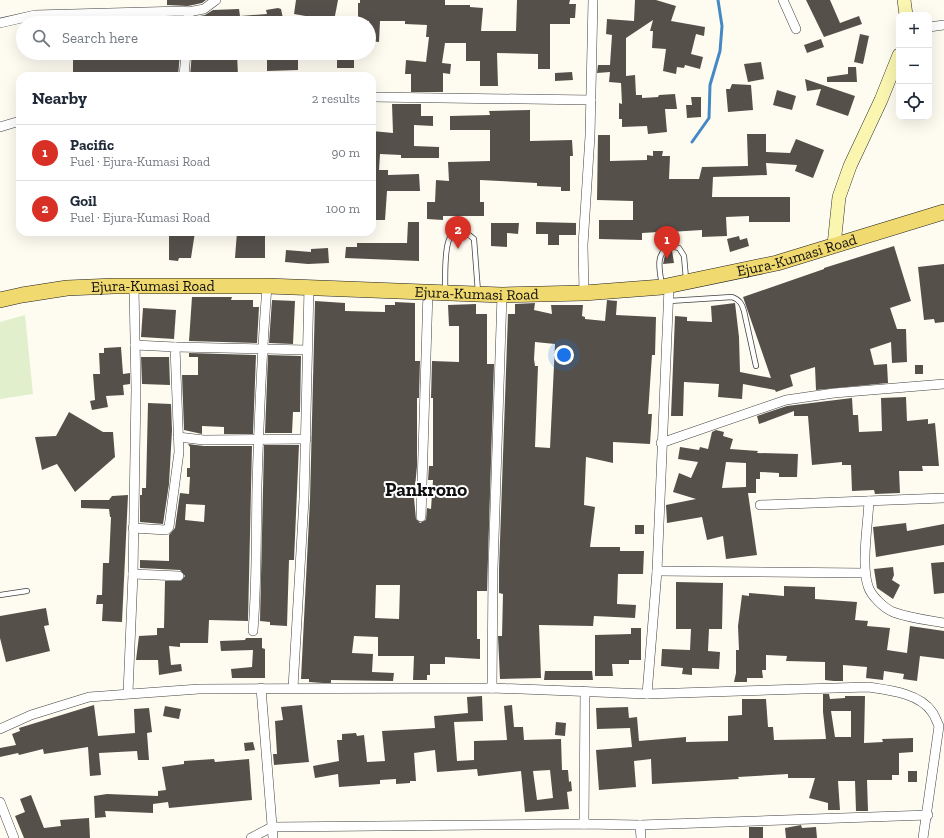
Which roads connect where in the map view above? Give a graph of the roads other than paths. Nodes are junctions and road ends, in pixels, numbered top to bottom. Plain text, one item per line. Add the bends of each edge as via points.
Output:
1 (216, 0) edge
2 (593, 0) edge
3 (783, 0) edge
4 (904, 0) edge
5 (188, 12) junction
6 (906, 12) edge
7 (31, 16) edge
8 (189, 16) edge
9 (16, 19) edge
10 (0, 23) edge
11 (944, 25) edge
12 (932, 27) edge
13 (796, 29) dead end
14 (185, 60) edge
15 (896, 62) edge
16 (184, 72) edge
17 (376, 97) edge
18 (591, 100) junction
19 (16, 122) edge
20 (0, 127) edge
21 (944, 212) edge
22 (834, 245) junction
23 (686, 284) junction
24 (267, 286) junction
25 (134, 287) junction
26 (309, 287) junction
27 (428, 291) junction
28 (445, 292) junction
29 (667, 292) junction
30 (584, 293) junction
31 (478, 294) junction
32 (502, 295) junction
33 (0, 300) edge
34 (135, 345) junction
35 (175, 347) junction
36 (262, 348) junction
37 (307, 350) junction
38 (756, 366) dead end
39 (944, 384) edge
40 (178, 437) junction
41 (259, 440) junction
42 (306, 440) junction
43 (661, 443) junction
44 (944, 498) edge
45 (869, 501) junction
46 (760, 505) dead end
47 (421, 517) dead end
48 (133, 528) junction
49 (657, 571) junction
50 (865, 573) junction
51 (133, 574) junction
52 (179, 576) dead end
53 (27, 590) dead end
54 (0, 595) edge
55 (944, 623) edge
56 (254, 631) dead end
57 (261, 688) junction
58 (293, 688) junction
59 (492, 688) junction
60 (585, 690) junction
61 (128, 693) junction
62 (647, 694) junction
63 (0, 729) edge
64 (0, 802) edge
65 (928, 815) junction
66 (584, 824) junction
67 (640, 825) junction
68 (272, 827) junction
69 (14, 838) edge
70 (251, 838) edge
71 (273, 838) edge
72 (641, 838) edge
73 (923, 838) edge

1 - 5 street via 204,9
2 - 18 street
3 - 13 street
4 - 6 main road
5 - 7 street
5 - 8 street
9 - 10 street
11 - 12 street
14 - 16 street
15 - 22 main road via 841,190
17 - 18 street
18 - 30 street via 583,244
19 - 20 street
21 - 22 main road, Ejura-Kumasi Road
22 - 23 main road, Ejura-Kumasi Road via 777,264
23 - 29 main road, Ejura-Kumasi Road
23 - 29 lane via 684,256 679,248 665,248 659,264
24 - 25 main road, Ejura-Kumasi Road
24 - 26 main road, Ejura-Kumasi Road
24 - 36 street
25 - 33 main road, Ejura-Kumasi Road via 67,288
25 - 34 street
26 - 27 main road, Ejura-Kumasi Road
26 - 37 street
27 - 28 main road, Ejura-Kumasi Road
27 - 47 street
28 - 31 main road, Ejura-Kumasi Road
28 - 31 lane via 446,245 452,233 462,232 474,239
29 - 30 main road, Ejura-Kumasi Road
29 - 38 lane via 732,297 742,303
29 - 43 street
30 - 32 main road, Ejura-Kumasi Road
31 - 32 main road, Ejura-Kumasi Road
32 - 59 street via 493,569
34 - 35 street
34 - 48 street
35 - 36 street
35 - 40 street
36 - 37 street
36 - 41 street
37 - 42 street
39 - 43 street via 834,393 786,400
40 - 41 street via 204,440
40 - 48 street via 179,452 169,527 166,530
41 - 42 street
41 - 56 street
42 - 58 street
43 - 49 street
44 - 45 street
45 - 46 street
45 - 50 street
48 - 51 street
49 - 50 street
49 - 62 street
50 - 55 street via 868,588 877,601 892,612
51 - 52 street
51 - 61 street
53 - 54 lane
57 - 58 street
57 - 61 street
57 - 68 street
58 - 59 street
59 - 60 street
60 - 62 street
60 - 66 street
61 - 63 street via 89,697 31,715
62 - 65 street via 868,687 902,692 920,701 932,711 939,726
64 - 69 street
65 - 67 street
65 - 73 street
66 - 67 street
66 - 68 street
67 - 72 street
68 - 70 street
68 - 71 street

